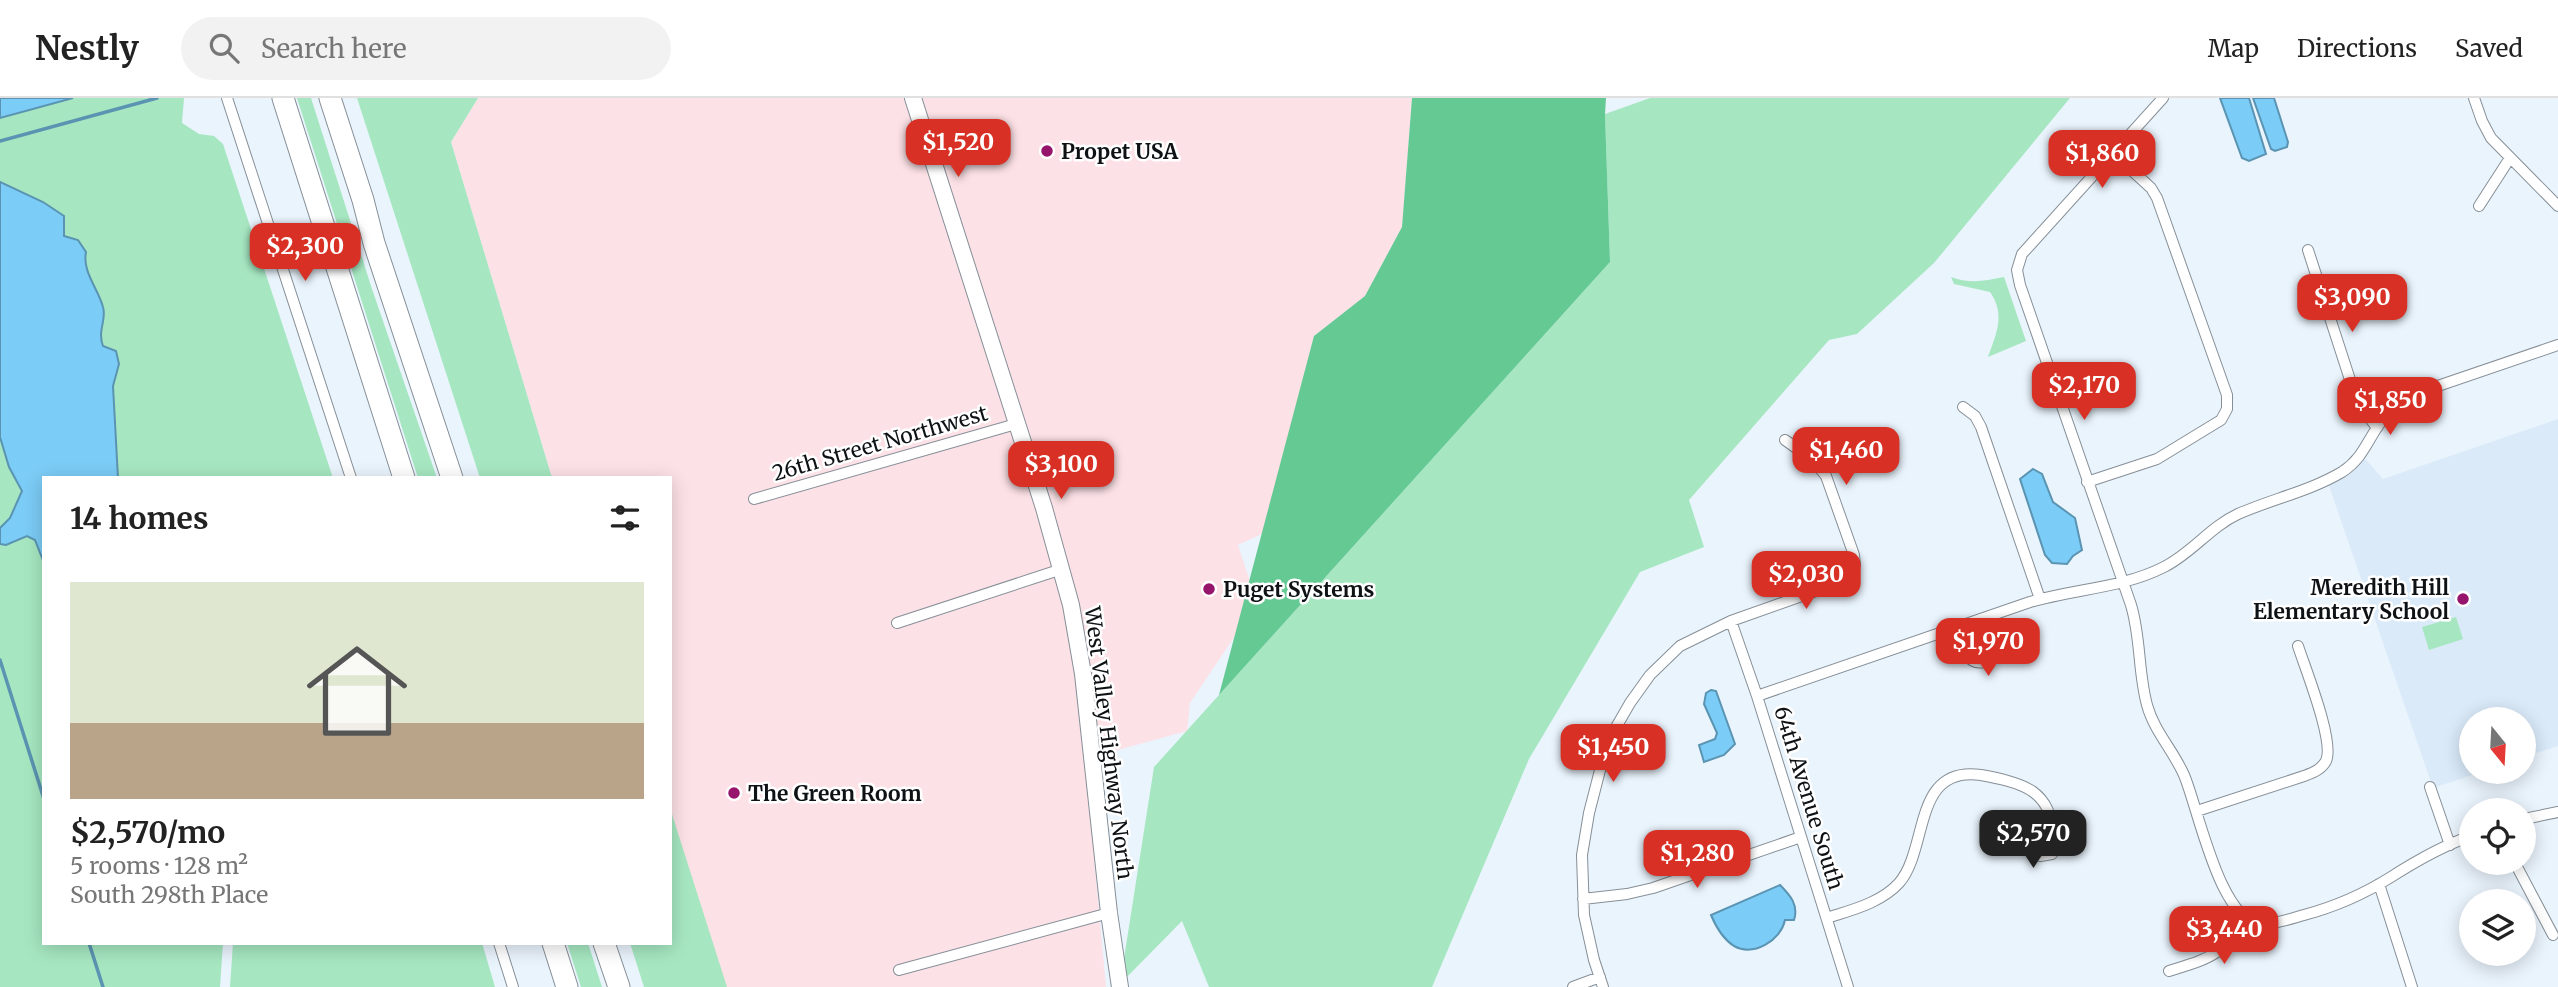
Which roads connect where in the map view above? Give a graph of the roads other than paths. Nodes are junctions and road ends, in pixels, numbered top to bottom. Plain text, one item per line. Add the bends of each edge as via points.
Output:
1 (228, 98) edge
2 (282, 98) edge
3 (331, 98) edge
4 (913, 98) edge
5 (2163, 98) edge
6 (2474, 98) edge
7 (2114, 154) junction
8 (2510, 158) junction
9 (2479, 206) dead end
10 (2558, 206) edge
11 (2308, 250) dead end
12 (2558, 345) edge
13 (1963, 407) dead end
14 (1016, 424) junction
15 (2377, 428) junction
16 (1785, 440) dead end
17 (350, 476) edge
18 (403, 476) edge
19 (451, 476) edge
20 (2087, 482) junction
21 (754, 499) dead end
22 (1062, 569) junction
23 (2124, 582) junction
24 (2040, 599) junction
25 (1980, 619) junction
26 (1731, 621) junction
27 (897, 623) dead end
28 (1957, 627) junction
29 (2298, 646) dead end
30 (1757, 696) junction
31 (2430, 787) dead end
32 (2197, 811) junction
33 (2558, 812) edge
34 (2536, 817) edge
35 (2050, 833) dead end
36 (1801, 838) junction
37 (2459, 841) edge
38 (2450, 845) junction
39 (2521, 875) edge
40 (2379, 884) junction
41 (1583, 899) junction
42 (1110, 913) junction
43 (2245, 917) junction
44 (1827, 918) junction
45 (2553, 935) dead end
46 (500, 945) edge
47 (554, 945) edge
48 (605, 945) edge
49 (899, 970) dead end
50 (2169, 971) dead end
51 (1602, 982) edge
52 (513, 987) edge
53 (567, 987) edge
54 (619, 987) edge
55 (1120, 987) edge
56 (1573, 987) edge
57 (1848, 987) edge
58 (2412, 987) edge

1 - 17 street
2 - 18 highway
3 - 19 highway
4 - 14 main road, West Valley Highway North
5 - 7 street
6 - 8 street via 2491,138
7 - 20 street via 2022,254 2017,270
7 - 20 street via 2157,198 2227,396 2227,409 2221,420 2157,458
8 - 9 street
8 - 10 street
11 - 15 street via 2356,395
12 - 15 street via 2418,394 2390,412
13 - 24 street via 1981,427
14 - 21 street, 26th Street Northwest
14 - 22 main road, West Valley Highway North
15 - 23 street via 2362,455 2345,470 2225,521 2181,558
16 - 26 street via 1826,476 1855,565 1841,582
20 - 23 street
22 - 27 street
22 - 42 main road, West Valley Highway North via 1083,674
23 - 24 street
23 - 32 street via 2138,633 2147,706
24 - 25 street
25 - 28 street
25 - 28 street via 1991,652 1984,662 1969,659
26 - 30 street, 64th Avenue South
26 - 41 street via 1680,646 1667,658 1630,703 1608,743 1582,855
28 - 30 street
29 - 32 street via 2325,732 2325,762 2304,776
30 - 36 street, 64th Avenue South
31 - 38 street
32 - 43 street via 2225,891
33 - 34 street
35 - 44 street via 2047,808 2028,789 1983,776 1956,776 1930,799 1911,862 1898,884 1879,899
36 - 41 street via 1653,888
36 - 44 street, 64th Avenue South
37 - 38 street
38 - 40 street
39 - 45 street
40 - 43 street via 2281,922 2261,924
40 - 58 street
41 - 51 street
42 - 49 street
42 - 55 main road, West Valley Highway North
43 - 50 street via 2221,950
44 - 57 street, 64th Avenue South
46 - 52 street
47 - 53 highway
48 - 54 highway
51 - 56 street

